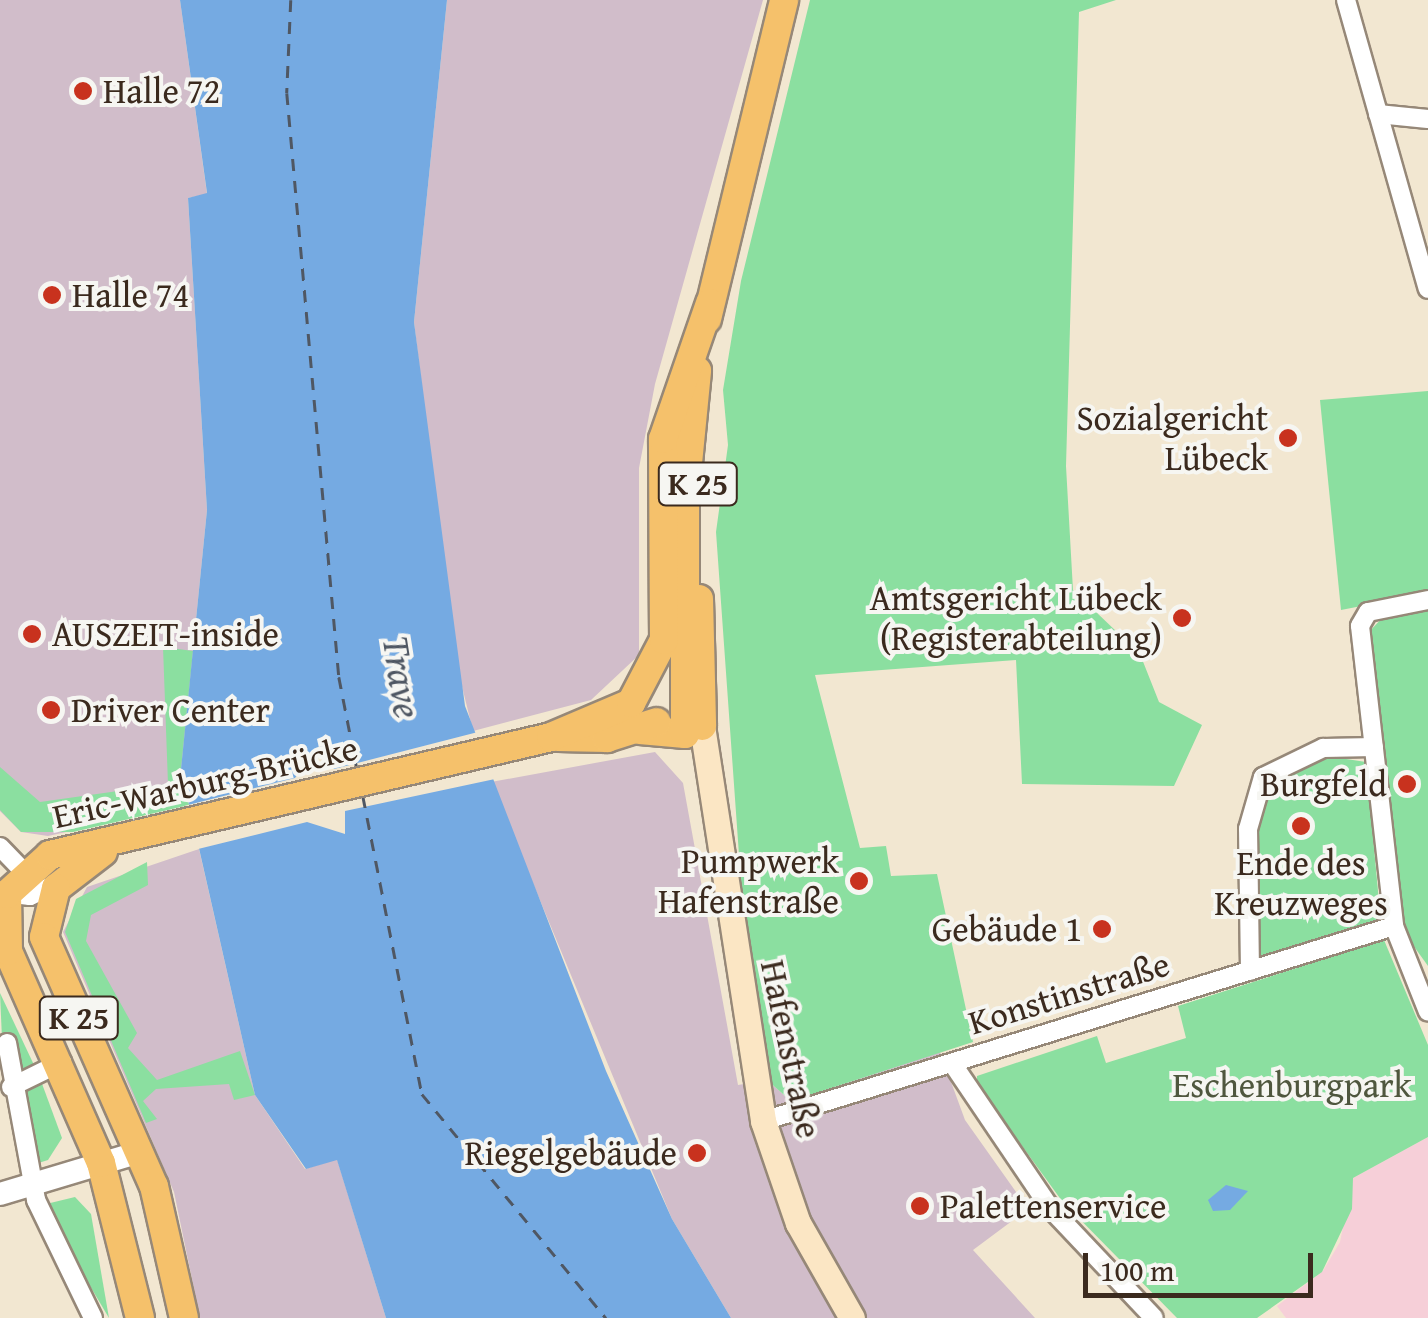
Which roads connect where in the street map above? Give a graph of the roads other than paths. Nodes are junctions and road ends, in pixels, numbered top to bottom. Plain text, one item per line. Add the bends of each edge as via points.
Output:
1 (784, 0) edge
2 (1346, 0) edge
3 (1378, 114) junction
4 (1428, 120) edge
5 (1428, 289) edge
6 (713, 290) junction
7 (1428, 600) edge
8 (701, 666) junction
9 (643, 692) junction
10 (682, 702) junction
11 (640, 730) junction
12 (694, 730) junction
13 (551, 737) junction
14 (1374, 747) junction
15 (0, 847) edge
16 (108, 848) junction
17 (60, 882) junction
18 (13, 888) edge
19 (1394, 926) junction
20 (1250, 971) junction
21 (1428, 1012) edge
22 (7, 1043) dead end
23 (62, 1062) junction
24 (952, 1063) junction
25 (10, 1087) junction
26 (763, 1121) junction
27 (120, 1157) junction
28 (32, 1184) junction
29 (0, 1194) edge
30 (93, 1318) edge
31 (140, 1318) edge
32 (158, 1318) edge
33 (184, 1318) edge
34 (852, 1318) edge
35 (1154, 1318) edge

1 - 6 main road, K 25
2 - 3 street
3 - 4 street
3 - 5 street
6 - 8 main road, Hafenstraße / K 25 via 698,478
6 - 9 main road, K 25 via 663,439 664,640
6 - 10 main road, Hafenstraße / K 25 via 687,438
7 - 14 street via 1362,618
8 - 10 main road, Eric-Warburg-Brücke / K 25
8 - 12 main road, Hafenstraße
9 - 10 main road via 661,689
9 - 13 main road, Eric-Warburg-Brücke / K 25
10 - 11 main road, Eric-Warburg-Brücke / K 25
10 - 12 main road, Hafenstraße
11 - 12 main road, K 25
11 - 13 main road, Eric-Warburg-Brücke / K 25
12 - 26 main road, Hafenstraße
13 - 16 main road, Eric-Warburg-Brücke / K 25
14 - 19 street
14 - 20 street via 1323,748 1264,776 1248,829
15 - 18 street
16 - 17 main road, K 25
16 - 18 main road, Eric-Warburg-Brücke / K 25 via 68,850
17 - 18 street
17 - 27 main road, K 25 via 44,937
18 - 23 main road, K 25 via 8,951
18 - 27 main road, K 25 via 38,977
19 - 20 street, Konstinstraße
19 - 21 street
20 - 24 street, Konstinstraße
22 - 25 street
23 - 25 street
23 - 27 main road, K 25
24 - 26 street, Konstinstraße
24 - 35 street via 1050,1208
25 - 28 street
26 - 34 main road, Hafenstraße via 798,1223
27 - 28 street
27 - 31 main road, K 25
27 - 32 main road, K 25
27 - 33 main road, K 25
28 - 29 street
28 - 30 street

